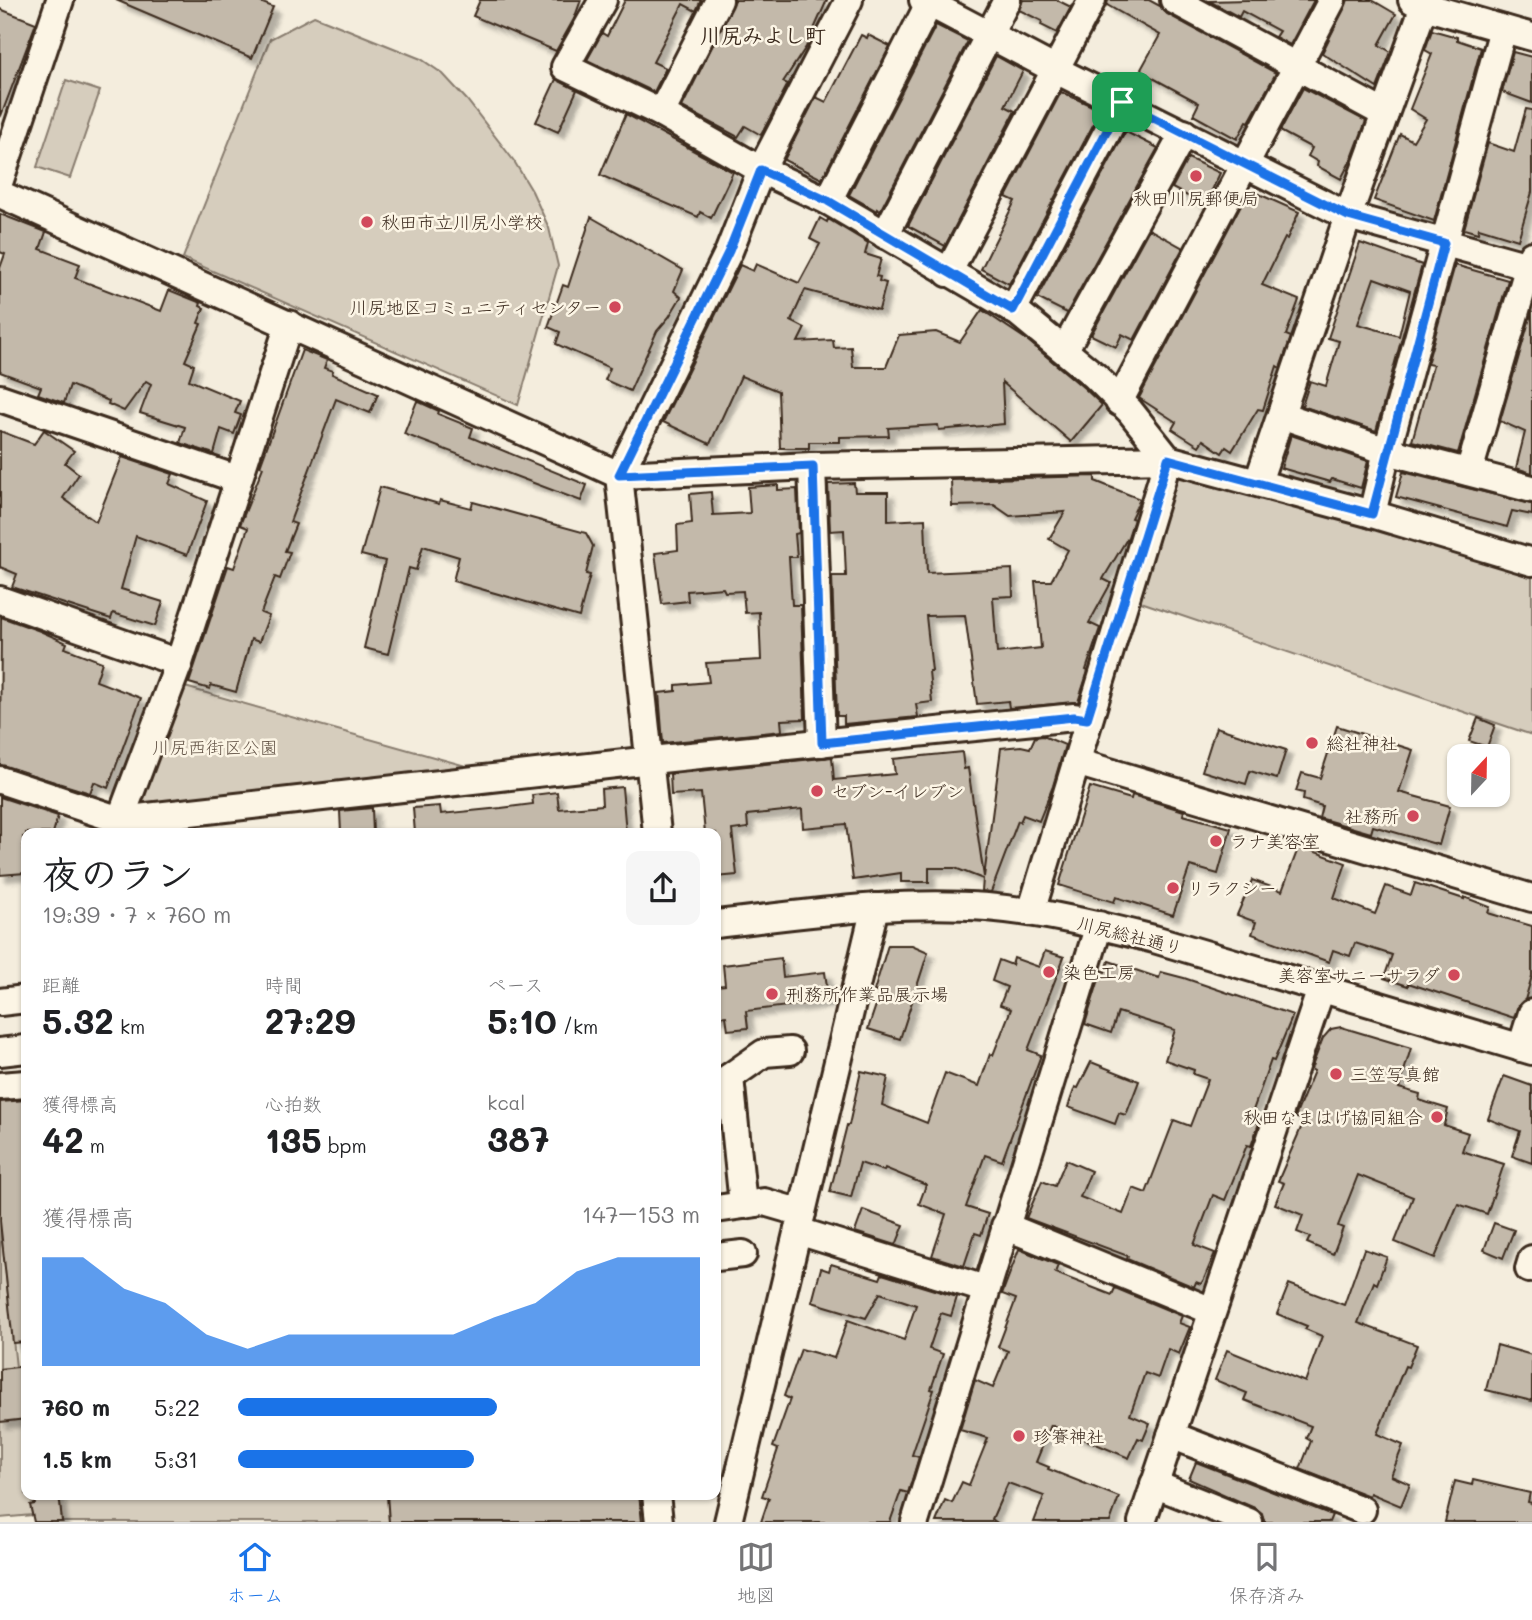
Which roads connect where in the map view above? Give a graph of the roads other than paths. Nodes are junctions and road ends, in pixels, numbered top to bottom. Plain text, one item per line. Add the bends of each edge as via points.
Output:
1 (60, 0) edge
2 (603, 0) edge
3 (719, 0) edge
4 (849, 0) edge
5 (1007, 0) edge
6 (1092, 0) edge
7 (1174, 0) edge
8 (1332, 0) edge
9 (928, 1) edge
10 (1422, 2) edge
11 (1503, 29) junction
12 (989, 35) junction
13 (1532, 37) edge
14 (1297, 65) junction
15 (1054, 69) junction
16 (1122, 102) junction
17 (661, 113) junction
18 (1385, 114) junction
19 (8, 122) edge
20 (1184, 133) junction
21 (1246, 163) junction
22 (761, 170) junction
23 (0, 180) edge
24 (0, 194) edge
25 (828, 201) junction
26 (1348, 216) junction
27 (885, 235) junction
28 (1444, 243) junction
29 (1531, 263) edge
30 (948, 273) junction
31 (1013, 310) junction
32 (289, 324) junction
33 (1065, 349) junction
34 (0, 398) edge
35 (1119, 402) junction
36 (1281, 415) junction
37 (1387, 451) junction
38 (1168, 459) junction
39 (813, 466) junction
40 (1469, 472) junction
41 (619, 475) junction
42 (237, 479) junction
43 (1258, 482) junction
44 (1532, 489) edge
45 (1372, 514) junction
46 (1532, 562) edge
47 (0, 600) edge
48 (179, 663) junction
49 (1087, 719) junction
50 (822, 743) junction
51 (651, 760) junction
52 (1076, 762) junction
53 (0, 780) edge
54 (121, 827) edge
55 (657, 828) edge
56 (1532, 898) edge
57 (875, 907) junction
58 (1031, 912) junction
59 (721, 922) edge
60 (1099, 925) junction
61 (1321, 989) junction
62 (21, 1000) edge
63 (0, 1002) edge
64 (1532, 1013) edge
65 (21, 1050) edge
66 (1527, 1050) edge
67 (790, 1051) dead end
68 (0, 1052) edge
69 (723, 1082) edge
70 (21, 1084) edge
71 (0, 1086) edge
72 (743, 1205) junction
73 (721, 1208) edge
74 (800, 1222) junction
75 (1005, 1226) junction
76 (743, 1254) dead end
77 (721, 1256) edge
78 (985, 1289) junction
79 (1212, 1311) junction
80 (1171, 1435) junction
81 (1154, 1483) junction
82 (657, 1500) edge
83 (1362, 1510) dead end
84 (659, 1522) edge
85 (728, 1522) edge
86 (915, 1522) edge
87 (1142, 1522) edge
88 (1249, 1522) edge

1 - 19 street
2 - 17 street via 565,66
3 - 17 street
4 - 22 street
5 - 12 street
6 - 15 street
7 - 14 street
8 - 14 street
9 - 12 street
9 - 25 street
10 - 11 street
10 - 18 street
11 - 13 street
11 - 28 street
12 - 15 street
12 - 27 street
14 - 18 street
14 - 21 street
15 - 16 street
15 - 30 street
16 - 20 street
16 - 31 street
17 - 22 street
18 - 26 street
19 - 23 street
20 - 21 street
20 - 33 street
21 - 26 street
21 - 35 street
22 - 25 street
22 - 41 street via 729,251
24 - 32 street
25 - 27 street
26 - 28 street
26 - 36 street
27 - 30 street
28 - 29 street
28 - 37 street
29 - 40 street
30 - 31 street
31 - 33 street
32 - 41 street
32 - 42 street
33 - 35 street
34 - 42 street
35 - 38 street
36 - 37 street
36 - 43 street
37 - 40 street
37 - 45 street
38 - 39 street
38 - 43 street
38 - 49 street
39 - 41 street
39 - 50 street
40 - 44 street
41 - 51 street
42 - 48 street
43 - 45 street
45 - 46 street
47 - 48 street
48 - 54 street
49 - 50 street
49 - 52 street
50 - 51 street
51 - 54 street
51 - 55 street
52 - 56 street
52 - 58 street
53 - 54 street
57 - 58 street, 川尻総社通り
57 - 59 street, 川尻総社通り
57 - 74 street
58 - 60 street, 川尻総社通り
60 - 61 street, 川尻総社通り
60 - 75 street
61 - 66 street, 川尻総社通り
61 - 79 street
62 - 63 street
64 - 66 street
65 - 68 street
67 - 69 street via 764,1053
69 - 72 street
70 - 71 street
72 - 73 street
72 - 74 street via 764,1202
74 - 78 street
74 - 85 street
75 - 78 street
75 - 79 street
76 - 77 street
78 - 86 street
79 - 80 street
80 - 81 street
80 - 83 street
81 - 87 street
81 - 88 street
82 - 84 street

